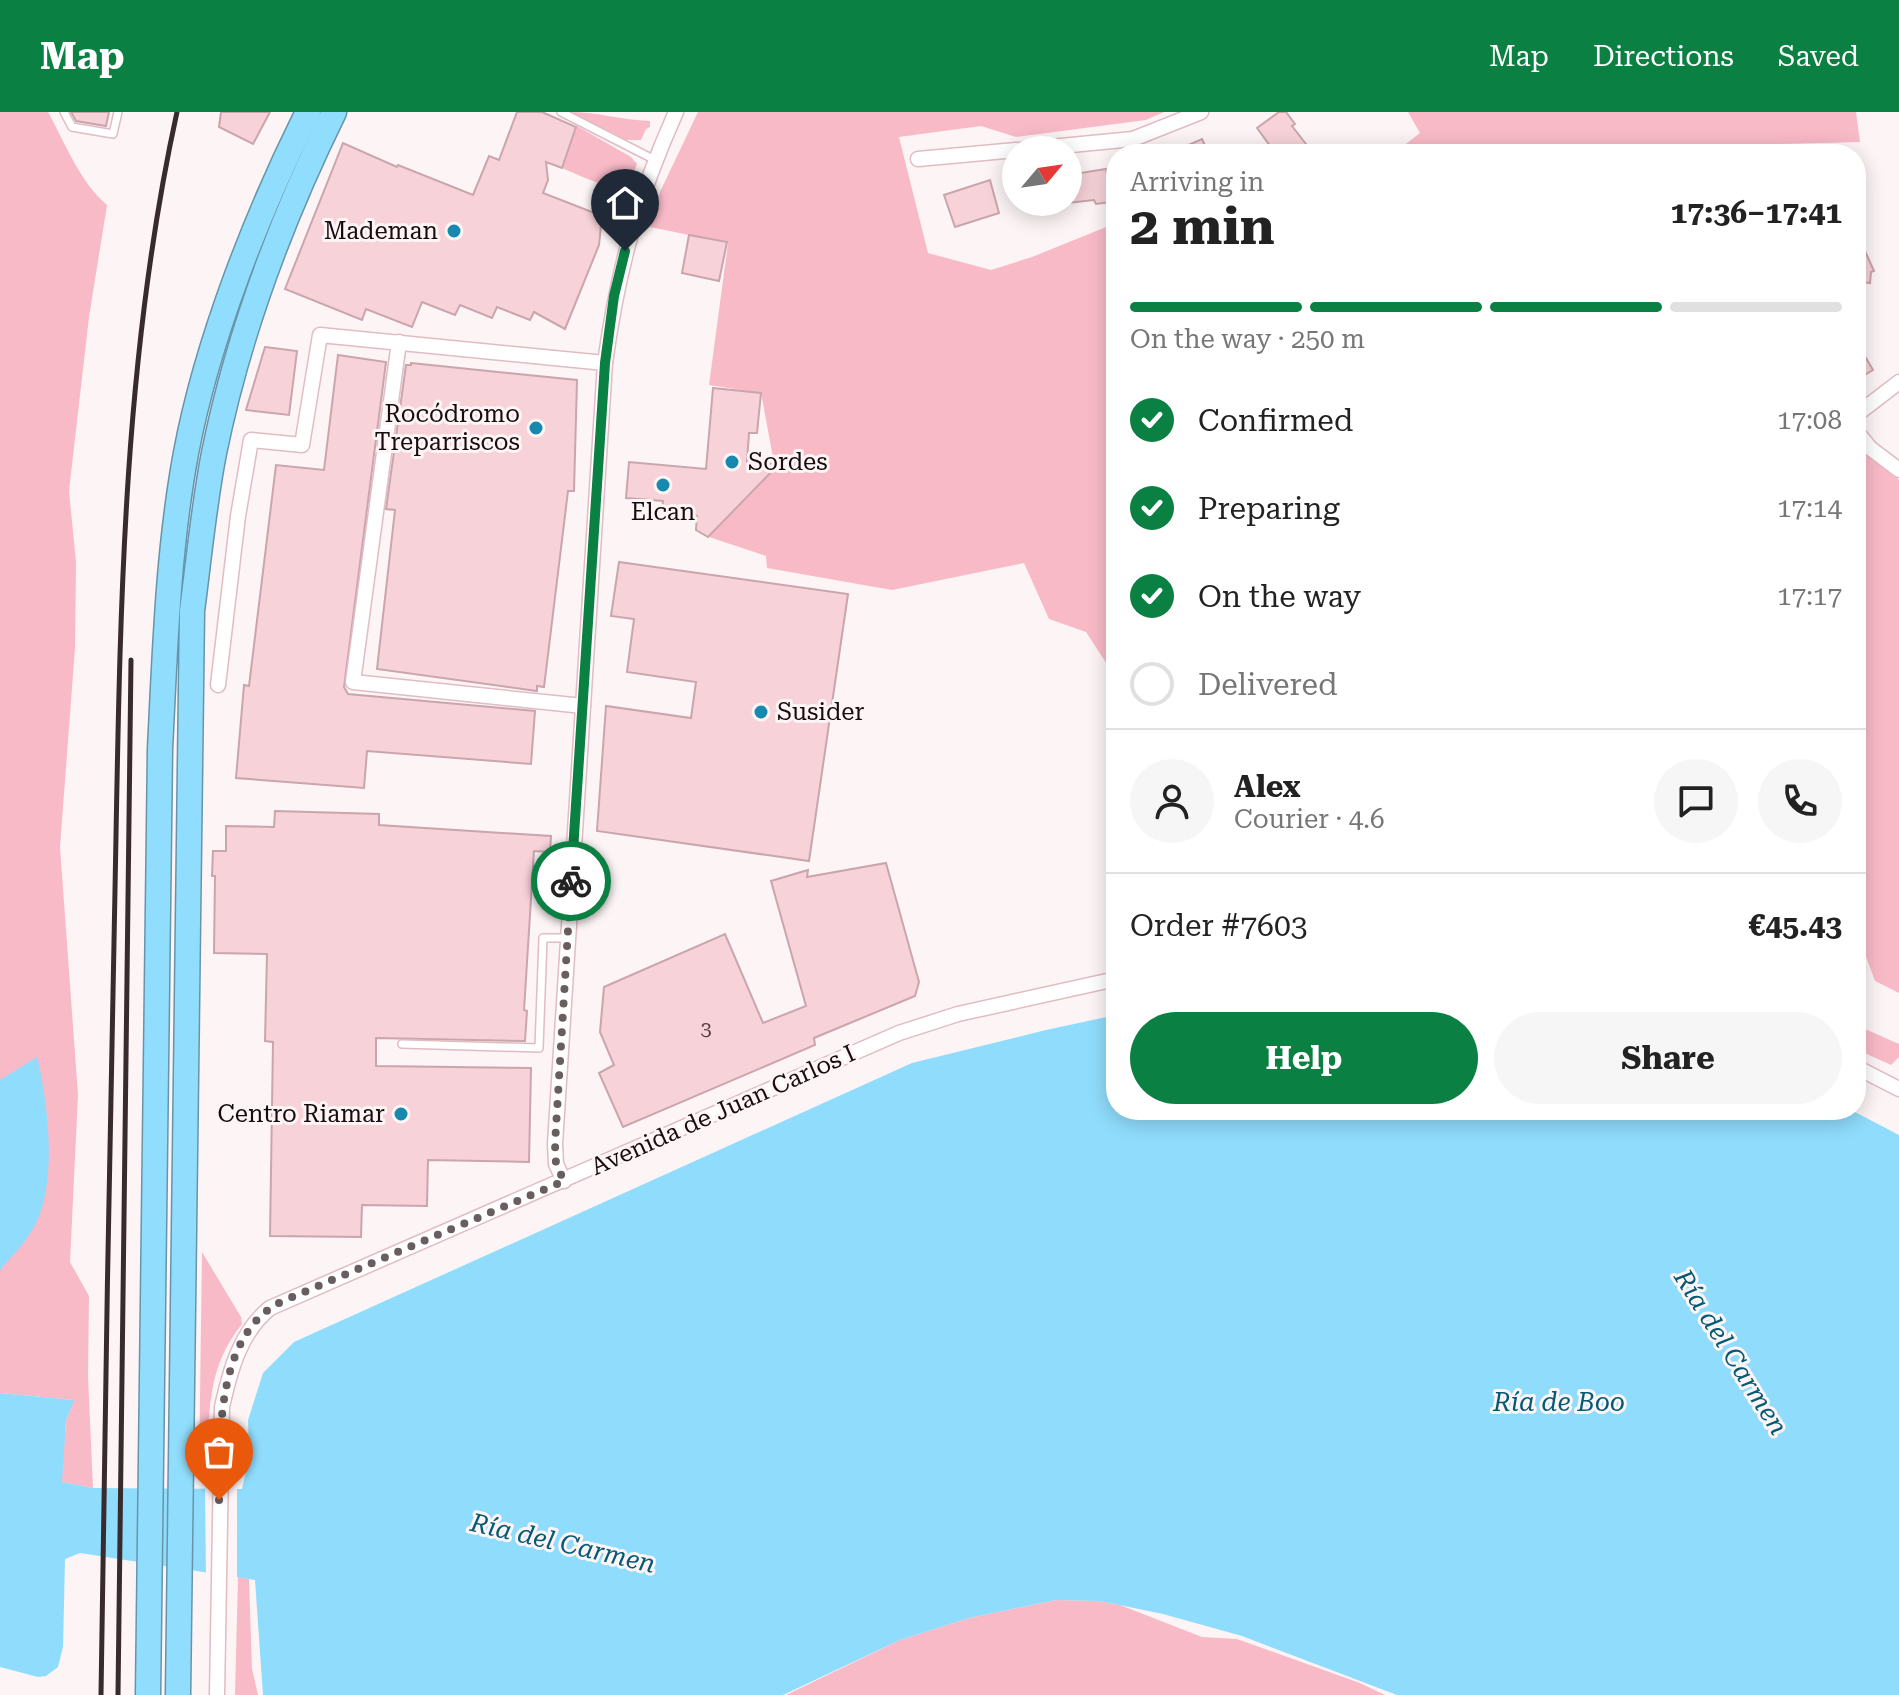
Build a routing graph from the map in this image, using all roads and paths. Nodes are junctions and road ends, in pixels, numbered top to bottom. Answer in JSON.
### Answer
{"nodes":[{"id":1,"x":64,"y":112,"type":"edge"},
{"id":2,"x":118,"y":112,"type":"edge"},
{"id":3,"x":308,"y":112,"type":"edge"},
{"id":4,"x":334,"y":112,"type":"edge"},
{"id":5,"x":561,"y":112,"type":"edge"},
{"id":6,"x":676,"y":112,"type":"edge"},
{"id":7,"x":1201,"y":112,"type":"edge"},
{"id":8,"x":1082,"y":144,"type":"edge"},
{"id":9,"x":1002,"y":151,"type":"edge"},
{"id":10,"x":918,"y":159,"type":"dead end"},
{"id":11,"x":655,"y":160,"type":"junction"},
{"id":12,"x":399,"y":342,"type":"junction"},
{"id":13,"x":605,"y":363,"type":"junction"},
{"id":14,"x":1899,"y":382,"type":"edge"},
{"id":15,"x":1866,"y":407,"type":"edge"},
{"id":16,"x":1866,"y":443,"type":"edge"},
{"id":17,"x":1899,"y":470,"type":"edge"},
{"id":18,"x":218,"y":685,"type":"dead end"},
{"id":19,"x":583,"y":706,"type":"junction"},
{"id":20,"x":567,"y":938,"type":"junction"},
{"id":21,"x":1106,"y":981,"type":"edge"},
{"id":22,"x":402,"y":1044,"type":"dead end"},
{"id":23,"x":1866,"y":1072,"type":"edge"},
{"id":24,"x":1899,"y":1089,"type":"edge"},
{"id":25,"x":564,"y":1181,"type":"junction"},
{"id":26,"x":148,"y":1695,"type":"edge"},
{"id":27,"x":178,"y":1695,"type":"edge"},
{"id":28,"x":217,"y":1695,"type":"edge"}],
"edges":[{"from":1,"to":2,"type":"lane"},
{"from":3,"to":26,"type":"highway"},
{"from":4,"to":27,"type":"highway"},
{"from":5,"to":11,"type":"lane"},
{"from":6,"to":11,"type":"street"},
{"from":7,"to":8,"type":"street"},
{"from":9,"to":10,"type":"street"},
{"from":11,"to":13,"type":"street"},
{"from":12,"to":13,"type":"street"},
{"from":12,"to":18,"type":"street"},
{"from":12,"to":19,"type":"street"},
{"from":13,"to":19,"type":"street"},
{"from":14,"to":15,"type":"street"},
{"from":16,"to":17,"type":"street"},
{"from":19,"to":20,"type":"street"},
{"from":20,"to":22,"type":"lane"},
{"from":20,"to":25,"type":"street"},
{"from":21,"to":25,"type":"street","name":"Avenida de Juan Carlos I"},
{"from":23,"to":24,"type":"street"},
{"from":25,"to":28,"type":"street","name":"Avenida de Juan Carlos I"}]}
